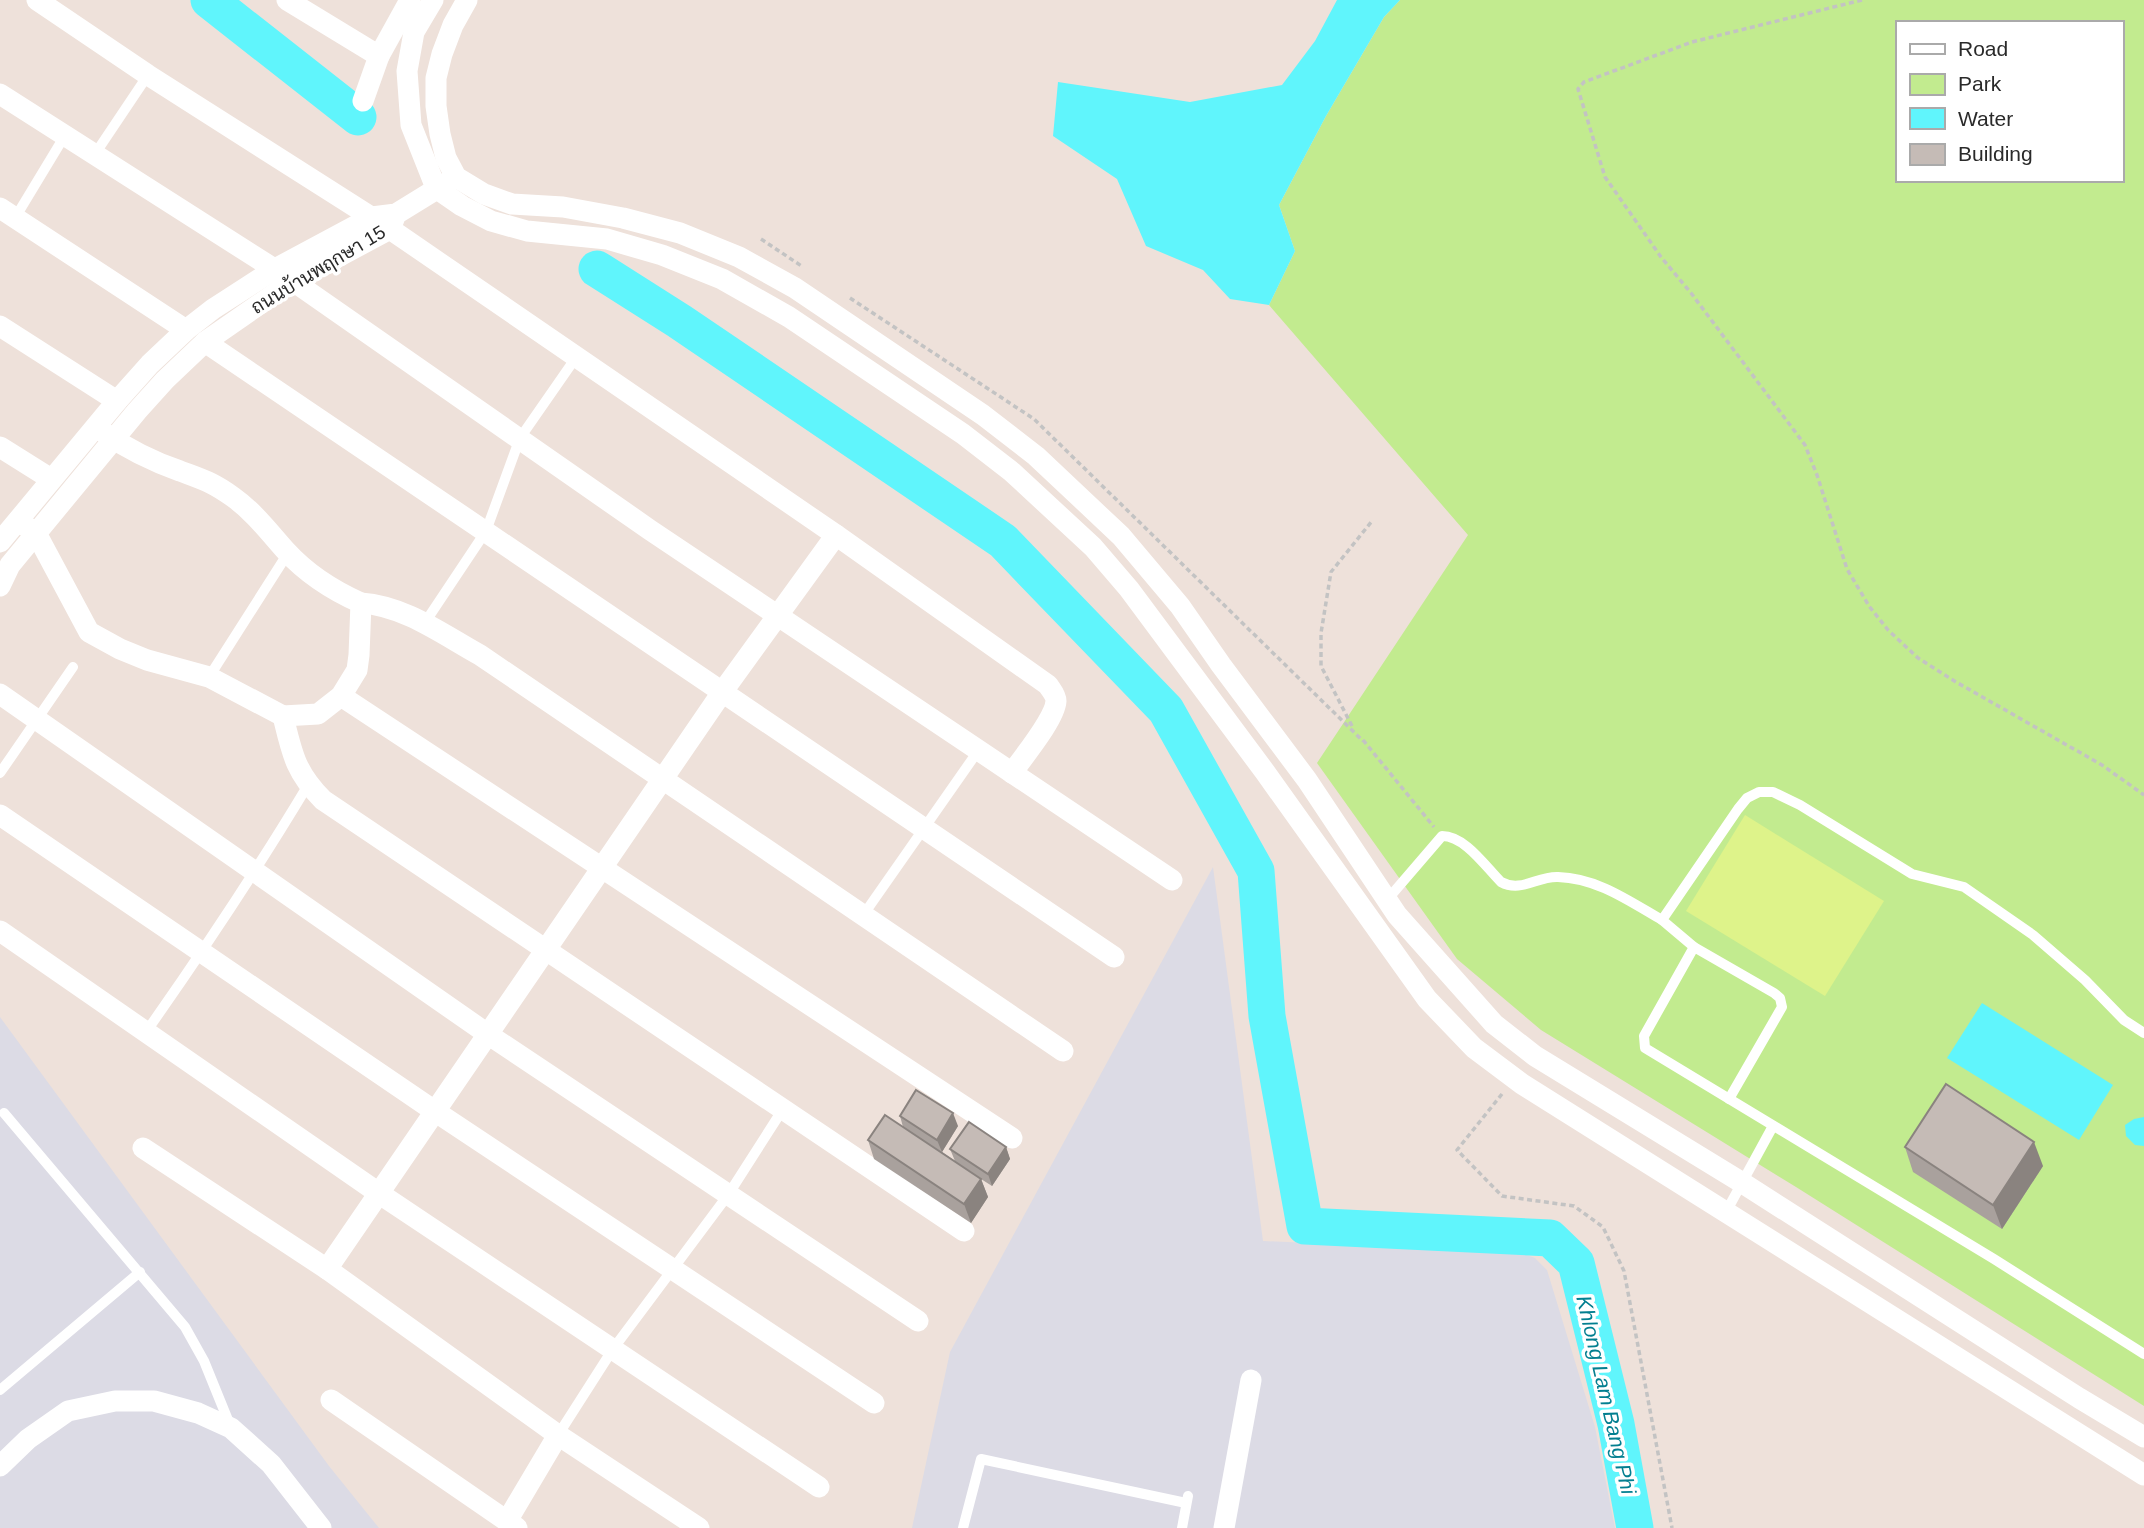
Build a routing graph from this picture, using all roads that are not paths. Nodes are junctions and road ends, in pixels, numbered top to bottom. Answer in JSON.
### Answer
{"nodes":[{"id":1,"x":37,"y":0,"type":"edge"},
{"id":2,"x":287,"y":0,"type":"edge"},
{"id":3,"x":410,"y":0,"type":"edge"},
{"id":4,"x":433,"y":0,"type":"edge"},
{"id":5,"x":467,"y":0,"type":"edge"},
{"id":6,"x":379,"y":56,"type":"junction"},
{"id":7,"x":148,"y":75,"type":"junction"},
{"id":8,"x":0,"y":94,"type":"edge"},
{"id":9,"x":363,"y":101,"type":"dead end"},
{"id":10,"x":64,"y":137,"type":"junction"},
{"id":11,"x":95,"y":154,"type":"junction"},
{"id":12,"x":456,"y":177,"type":"junction"},
{"id":13,"x":436,"y":188,"type":"junction"},
{"id":14,"x":8,"y":213,"type":"edge"},
{"id":15,"x":386,"y":220,"type":"junction"},
{"id":16,"x":275,"y":269,"type":"junction"},
{"id":17,"x":293,"y":281,"type":"junction"},
{"id":18,"x":0,"y":326,"type":"edge"},
{"id":19,"x":186,"y":330,"type":"junction"},
{"id":20,"x":205,"y":342,"type":"junction"},
{"id":21,"x":576,"y":356,"type":"junction"},
{"id":22,"x":117,"y":401,"type":"junction"},
{"id":23,"x":96,"y":428,"type":"junction"},
{"id":24,"x":520,"y":438,"type":"junction"},
{"id":25,"x":114,"y":440,"type":"junction"},
{"id":26,"x":0,"y":447,"type":"edge"},
{"id":27,"x":51,"y":479,"type":"junction"},
{"id":28,"x":18,"y":521,"type":"junction"},
{"id":29,"x":486,"y":531,"type":"junction"},
{"id":30,"x":36,"y":533,"type":"junction"},
{"id":31,"x":836,"y":535,"type":"junction"},
{"id":32,"x":0,"y":542,"type":"edge"},
{"id":33,"x":288,"y":553,"type":"junction"},
{"id":34,"x":5,"y":561,"type":"edge"},
{"id":35,"x":0,"y":586,"type":"edge"},
{"id":36,"x":361,"y":603,"type":"junction"},
{"id":37,"x":778,"y":617,"type":"junction"},
{"id":38,"x":424,"y":624,"type":"junction"},
{"id":39,"x":73,"y":667,"type":"dead end"},
{"id":40,"x":209,"y":677,"type":"junction"},
{"id":41,"x":723,"y":691,"type":"junction"},
{"id":42,"x":0,"y":694,"type":"edge"},
{"id":43,"x":341,"y":696,"type":"junction"},
{"id":44,"x":283,"y":716,"type":"junction"},
{"id":45,"x":36,"y":721,"type":"junction"},
{"id":46,"x":978,"y":751,"type":"junction"},
{"id":47,"x":0,"y":773,"type":"edge"},
{"id":48,"x":1012,"y":773,"type":"junction"},
{"id":49,"x":664,"y":779,"type":"junction"},
{"id":50,"x":308,"y":785,"type":"junction"},
{"id":51,"x":0,"y":816,"type":"edge"},
{"id":52,"x":924,"y":828,"type":"junction"},
{"id":53,"x":604,"y":867,"type":"junction"},
{"id":54,"x":255,"y":873,"type":"junction"},
{"id":55,"x":1172,"y":880,"type":"dead end"},
{"id":56,"x":1387,"y":900,"type":"junction"},
{"id":57,"x":864,"y":914,"type":"junction"},
{"id":58,"x":1662,"y":920,"type":"junction"},
{"id":59,"x":0,"y":931,"type":"edge"},
{"id":60,"x":1694,"y":947,"type":"junction"},
{"id":61,"x":547,"y":950,"type":"junction"},
{"id":62,"x":202,"y":953,"type":"junction"},
{"id":63,"x":1114,"y":957,"type":"dead end"},
{"id":64,"x":146,"y":1032,"type":"junction"},
{"id":65,"x":2144,"y":1033,"type":"edge"},
{"id":66,"x":489,"y":1035,"type":"junction"},
{"id":67,"x":1063,"y":1051,"type":"dead end"},
{"id":68,"x":1729,"y":1099,"type":"junction"},
{"id":69,"x":783,"y":1109,"type":"junction"},
{"id":70,"x":436,"y":1112,"type":"junction"},
{"id":71,"x":4,"y":1113,"type":"dead end"},
{"id":72,"x":1773,"y":1126,"type":"junction"},
{"id":73,"x":1012,"y":1138,"type":"dead end"},
{"id":74,"x":143,"y":1148,"type":"dead end"},
{"id":75,"x":1741,"y":1182,"type":"junction"},
{"id":76,"x":380,"y":1194,"type":"junction"},
{"id":77,"x":729,"y":1195,"type":"junction"},
{"id":78,"x":1726,"y":1212,"type":"junction"},
{"id":79,"x":964,"y":1231,"type":"dead end"},
{"id":80,"x":327,"y":1269,"type":"junction"},
{"id":81,"x":673,"y":1270,"type":"junction"},
{"id":82,"x":140,"y":1272,"type":"junction"},
{"id":83,"x":918,"y":1321,"type":"dead end"},
{"id":84,"x":613,"y":1349,"type":"junction"},
{"id":85,"x":2144,"y":1354,"type":"edge"},
{"id":86,"x":1251,"y":1380,"type":"dead end"},
{"id":87,"x":0,"y":1390,"type":"edge"},
{"id":88,"x":331,"y":1400,"type":"dead end"},
{"id":89,"x":874,"y":1403,"type":"dead end"},
{"id":90,"x":231,"y":1428,"type":"junction"},
{"id":91,"x":558,"y":1435,"type":"junction"},
{"id":92,"x":2144,"y":1437,"type":"edge"},
{"id":93,"x":0,"y":1466,"type":"edge"},
{"id":94,"x":2144,"y":1475,"type":"edge"},
{"id":95,"x":819,"y":1487,"type":"dead end"},
{"id":96,"x":512,"y":1525,"type":"edge"},
{"id":97,"x":321,"y":1528,"type":"edge"},
{"id":98,"x":699,"y":1528,"type":"edge"},
{"id":99,"x":963,"y":1528,"type":"edge"},
{"id":100,"x":1181,"y":1528,"type":"edge"},
{"id":101,"x":1224,"y":1528,"type":"edge"}],
"edges":[{"from":1,"to":7,"type":"street"},
{"from":2,"to":6,"type":"street"},
{"from":3,"to":6,"type":"street"},
{"from":4,"to":13,"type":"street"},
{"from":5,"to":12,"type":"street"},
{"from":6,"to":9,"type":"street"},
{"from":7,"to":11,"type":"lane"},
{"from":7,"to":15,"type":"street"},
{"from":8,"to":10,"type":"street"},
{"from":10,"to":11,"type":"street"},
{"from":10,"to":14,"type":"lane"},
{"from":11,"to":16,"type":"street"},
{"from":12,"to":13,"type":"street"},
{"from":12,"to":56,"type":"street"},
{"from":13,"to":15,"type":"street"},
{"from":13,"to":78,"type":"street"},
{"from":14,"to":19,"type":"street"},
{"from":15,"to":16,"type":"street","name":"ถนนบ้านพฤกษา 15"},
{"from":15,"to":17,"type":"street","name":"ถนนบ้านพฤกษา 15"},
{"from":15,"to":21,"type":"street"},
{"from":16,"to":17,"type":"street"},
{"from":16,"to":19,"type":"street","name":"ถนนบ้านพฤกษา 15"},
{"from":17,"to":20,"type":"street","name":"ถนนบ้านพฤกษา 15"},
{"from":17,"to":24,"type":"street"},
{"from":18,"to":22,"type":"street"},
{"from":19,"to":22,"type":"street","name":"ถนนบ้านพฤกษา 15"},
{"from":20,"to":25,"type":"street","name":"ถนนบ้านพฤกษา 15"},
{"from":20,"to":29,"type":"street"},
{"from":21,"to":24,"type":"lane"},
{"from":21,"to":31,"type":"street"},
{"from":22,"to":23,"type":"street","name":"ถนนบ้านพฤกษา 15"},
{"from":23,"to":25,"type":"street"},
{"from":23,"to":27,"type":"street","name":"ถนนบ้านพฤกษา 15"},
{"from":24,"to":29,"type":"lane"},
{"from":24,"to":37,"type":"street"},
{"from":25,"to":30,"type":"street","name":"ถนนบ้านพฤกษา 15"},
{"from":25,"to":33,"type":"street"},
{"from":26,"to":27,"type":"street"},
{"from":27,"to":28,"type":"street","name":"ถนนบ้านพฤกษา 15"},
{"from":28,"to":30,"type":"street"},
{"from":28,"to":32,"type":"street","name":"ถนนบ้านพฤกษา 15"},
{"from":29,"to":38,"type":"lane"},
{"from":29,"to":41,"type":"street"},
{"from":30,"to":34,"type":"street","name":"ถนนบ้านพฤกษา 15"},
{"from":30,"to":40,"type":"street"},
{"from":31,"to":37,"type":"street"},
{"from":31,"to":48,"type":"street"},
{"from":33,"to":36,"type":"street"},
{"from":33,"to":40,"type":"lane"},
{"from":34,"to":35,"type":"street","name":"ถนนบ้านพฤกษา 15"},
{"from":36,"to":38,"type":"street"},
{"from":36,"to":43,"type":"street"},
{"from":37,"to":41,"type":"street"},
{"from":37,"to":46,"type":"street"},
{"from":38,"to":49,"type":"street"},
{"from":39,"to":45,"type":"lane"},
{"from":40,"to":44,"type":"street"},
{"from":41,"to":49,"type":"street"},
{"from":41,"to":52,"type":"street"},
{"from":42,"to":45,"type":"street"},
{"from":43,"to":44,"type":"street"},
{"from":43,"to":53,"type":"street"},
{"from":44,"to":50,"type":"street"},
{"from":45,"to":47,"type":"lane"},
{"from":45,"to":54,"type":"street"},
{"from":46,"to":48,"type":"street"},
{"from":46,"to":52,"type":"lane"},
{"from":48,"to":55,"type":"street"},
{"from":49,"to":53,"type":"street"},
{"from":49,"to":57,"type":"street"},
{"from":50,"to":54,"type":"lane"},
{"from":50,"to":61,"type":"street"},
{"from":51,"to":62,"type":"street"},
{"from":52,"to":57,"type":"lane"},
{"from":52,"to":63,"type":"street"},
{"from":53,"to":61,"type":"street"},
{"from":53,"to":73,"type":"street"},
{"from":54,"to":62,"type":"lane"},
{"from":54,"to":66,"type":"street"},
{"from":56,"to":58,"type":"lane"},
{"from":56,"to":75,"type":"street"},
{"from":57,"to":67,"type":"street"},
{"from":58,"to":60,"type":"lane"},
{"from":58,"to":65,"type":"lane"},
{"from":59,"to":64,"type":"street"},
{"from":60,"to":68,"type":"lane"},
{"from":60,"to":68,"type":"lane"},
{"from":61,"to":66,"type":"street"},
{"from":61,"to":69,"type":"street"},
{"from":62,"to":64,"type":"lane"},
{"from":62,"to":70,"type":"street"},
{"from":64,"to":76,"type":"street"},
{"from":66,"to":70,"type":"street"},
{"from":66,"to":77,"type":"street"},
{"from":68,"to":72,"type":"lane"},
{"from":69,"to":77,"type":"lane"},
{"from":69,"to":79,"type":"street"},
{"from":70,"to":76,"type":"street"},
{"from":70,"to":81,"type":"street"},
{"from":71,"to":82,"type":"lane"},
{"from":72,"to":75,"type":"lane"},
{"from":72,"to":85,"type":"lane"},
{"from":74,"to":80,"type":"street"},
{"from":75,"to":78,"type":"lane"},
{"from":75,"to":92,"type":"street"},
{"from":76,"to":80,"type":"street"},
{"from":76,"to":84,"type":"street"},
{"from":77,"to":81,"type":"lane"},
{"from":77,"to":83,"type":"street"},
{"from":78,"to":94,"type":"street"},
{"from":80,"to":91,"type":"street"},
{"from":81,"to":84,"type":"lane"},
{"from":81,"to":89,"type":"street"},
{"from":82,"to":87,"type":"lane"},
{"from":82,"to":90,"type":"lane"},
{"from":84,"to":91,"type":"lane"},
{"from":84,"to":95,"type":"street"},
{"from":86,"to":101,"type":"street"},
{"from":88,"to":96,"type":"street"},
{"from":90,"to":93,"type":"street"},
{"from":90,"to":97,"type":"street"},
{"from":91,"to":96,"type":"street"},
{"from":91,"to":98,"type":"street"},
{"from":99,"to":100,"type":"lane"}]}
